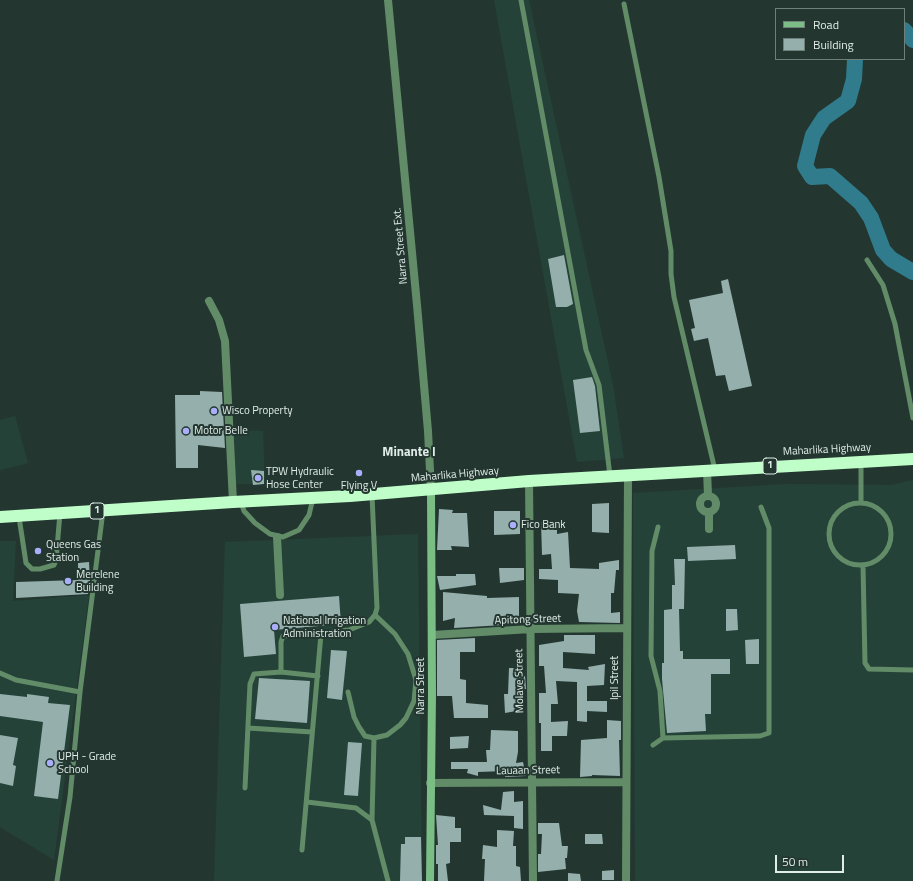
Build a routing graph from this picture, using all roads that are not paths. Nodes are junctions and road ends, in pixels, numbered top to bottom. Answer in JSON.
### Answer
{"nodes":[{"id":1,"x":388,"y":0,"type":"edge"},
{"id":2,"x":521,"y":0,"type":"edge"},
{"id":3,"x":624,"y":4,"type":"dead end"},
{"id":4,"x":867,"y":260,"type":"dead end"},
{"id":5,"x":209,"y":301,"type":"dead end"},
{"id":6,"x":913,"y":418,"type":"edge"},
{"id":7,"x":913,"y":459,"type":"edge"},
{"id":8,"x":861,"y":461,"type":"junction"},
{"id":9,"x":711,"y":470,"type":"junction"},
{"id":10,"x":628,"y":475,"type":"junction"},
{"id":11,"x":610,"y":476,"type":"junction"},
{"id":12,"x":529,"y":481,"type":"junction"},
{"id":13,"x":431,"y":490,"type":"junction"},
{"id":14,"x":372,"y":495,"type":"junction"},
{"id":15,"x":708,"y":495,"type":"junction"},
{"id":16,"x":313,"y":498,"type":"junction"},
{"id":17,"x":237,"y":502,"type":"junction"},
{"id":18,"x":862,"y":503,"type":"junction"},
{"id":19,"x":761,"y":507,"type":"dead end"},
{"id":20,"x":103,"y":511,"type":"junction"},
{"id":21,"x":709,"y":512,"type":"junction"},
{"id":22,"x":60,"y":514,"type":"junction"},
{"id":23,"x":19,"y":516,"type":"junction"},
{"id":24,"x":0,"y":517,"type":"edge"},
{"id":25,"x":658,"y":527,"type":"dead end"},
{"id":26,"x":709,"y":529,"type":"dead end"},
{"id":27,"x":277,"y":537,"type":"junction"},
{"id":28,"x":863,"y":565,"type":"junction"},
{"id":29,"x":280,"y":594,"type":"dead end"},
{"id":30,"x":375,"y":615,"type":"junction"},
{"id":31,"x":626,"y":628,"type":"junction"},
{"id":32,"x":531,"y":629,"type":"junction"},
{"id":33,"x":321,"y":634,"type":"junction"},
{"id":34,"x":432,"y":635,"type":"junction"},
{"id":35,"x":913,"y":670,"type":"edge"},
{"id":36,"x":281,"y":672,"type":"junction"},
{"id":37,"x":0,"y":673,"type":"edge"},
{"id":38,"x":318,"y":676,"type":"junction"},
{"id":39,"x":80,"y":692,"type":"junction"},
{"id":40,"x":348,"y":692,"type":"dead end"},
{"id":41,"x":248,"y":728,"type":"junction"},
{"id":42,"x":312,"y":732,"type":"junction"},
{"id":43,"x":374,"y":738,"type":"junction"},
{"id":44,"x":662,"y":738,"type":"junction"},
{"id":45,"x":653,"y":745,"type":"dead end"},
{"id":46,"x":532,"y":782,"type":"junction"},
{"id":47,"x":626,"y":782,"type":"junction"},
{"id":48,"x":430,"y":783,"type":"junction"},
{"id":49,"x":245,"y":788,"type":"dead end"},
{"id":50,"x":307,"y":802,"type":"junction"},
{"id":51,"x":372,"y":820,"type":"junction"},
{"id":52,"x":302,"y":850,"type":"dead end"},
{"id":53,"x":58,"y":881,"type":"edge"},
{"id":54,"x":388,"y":881,"type":"edge"},
{"id":55,"x":430,"y":881,"type":"edge"},
{"id":56,"x":533,"y":881,"type":"edge"},
{"id":57,"x":626,"y":881,"type":"edge"}],
"edges":[{"from":1,"to":13,"type":"street","name":"Narra Street Ext."},
{"from":2,"to":11,"type":"lane"},
{"from":3,"to":9,"type":"lane"},
{"from":4,"to":6,"type":"lane"},
{"from":5,"to":17,"type":"street"},
{"from":7,"to":8,"type":"highway","name":"Maharlika Highway","number":"1"},
{"from":8,"to":9,"type":"highway","name":"Maharlika Highway","number":"1"},
{"from":8,"to":18,"type":"lane"},
{"from":9,"to":10,"type":"highway","name":"Maharlika Highway","number":"1"},
{"from":9,"to":15,"type":"street"},
{"from":10,"to":11,"type":"highway","name":"Maharlika Highway","number":"1"},
{"from":10,"to":31,"type":"street","name":"Ipil Street"},
{"from":11,"to":12,"type":"highway","name":"Maharlika Highway","number":"1"},
{"from":12,"to":13,"type":"highway","name":"Maharlika Highway","number":"1"},
{"from":12,"to":32,"type":"street","name":"Molave Street"},
{"from":13,"to":14,"type":"highway","name":"Maharlika Highway","number":"1"},
{"from":13,"to":34,"type":"street","name":"Narra Street"},
{"from":14,"to":16,"type":"highway","name":"Maharlika Highway","number":"1"},
{"from":14,"to":30,"type":"lane"},
{"from":15,"to":21,"type":"street"},
{"from":15,"to":21,"type":"street"},
{"from":16,"to":17,"type":"highway","name":"Maharlika Highway","number":"1"},
{"from":16,"to":27,"type":"lane"},
{"from":17,"to":20,"type":"highway","name":"Maharlika Highway","number":"1"},
{"from":17,"to":27,"type":"lane"},
{"from":18,"to":28,"type":"lane"},
{"from":18,"to":28,"type":"lane"},
{"from":19,"to":44,"type":"lane"},
{"from":20,"to":22,"type":"highway","name":"Maharlika Highway","number":"1"},
{"from":20,"to":39,"type":"lane"},
{"from":21,"to":26,"type":"street"},
{"from":22,"to":23,"type":"highway","name":"Maharlika Highway","number":"1"},
{"from":22,"to":23,"type":"lane"},
{"from":23,"to":24,"type":"highway","name":"Maharlika Highway","number":"1"},
{"from":25,"to":44,"type":"lane"},
{"from":27,"to":29,"type":"street"},
{"from":28,"to":35,"type":"lane"},
{"from":30,"to":33,"type":"lane"},
{"from":30,"to":43,"type":"lane"},
{"from":31,"to":32,"type":"street","name":"Apitong Street"},
{"from":31,"to":47,"type":"street","name":"Ipil Street"},
{"from":32,"to":34,"type":"street","name":"Apitong Street"},
{"from":32,"to":46,"type":"street","name":"Molave Street"},
{"from":33,"to":36,"type":"lane"},
{"from":33,"to":38,"type":"lane"},
{"from":34,"to":48,"type":"street","name":"Narra Street"},
{"from":36,"to":38,"type":"lane"},
{"from":36,"to":41,"type":"lane"},
{"from":37,"to":39,"type":"lane"},
{"from":38,"to":42,"type":"lane"},
{"from":39,"to":53,"type":"lane"},
{"from":40,"to":43,"type":"lane"},
{"from":41,"to":42,"type":"lane"},
{"from":41,"to":49,"type":"lane"},
{"from":42,"to":50,"type":"lane"},
{"from":43,"to":51,"type":"lane"},
{"from":44,"to":45,"type":"lane"},
{"from":46,"to":47,"type":"street","name":"Lauaan Street"},
{"from":46,"to":48,"type":"street","name":"Lauaan Street"},
{"from":46,"to":56,"type":"street","name":"Molave Street"},
{"from":47,"to":57,"type":"street","name":"Ipil Street"},
{"from":48,"to":55,"type":"street","name":"Narra Street"},
{"from":50,"to":51,"type":"lane"},
{"from":50,"to":52,"type":"lane"},
{"from":51,"to":54,"type":"lane"}]}
